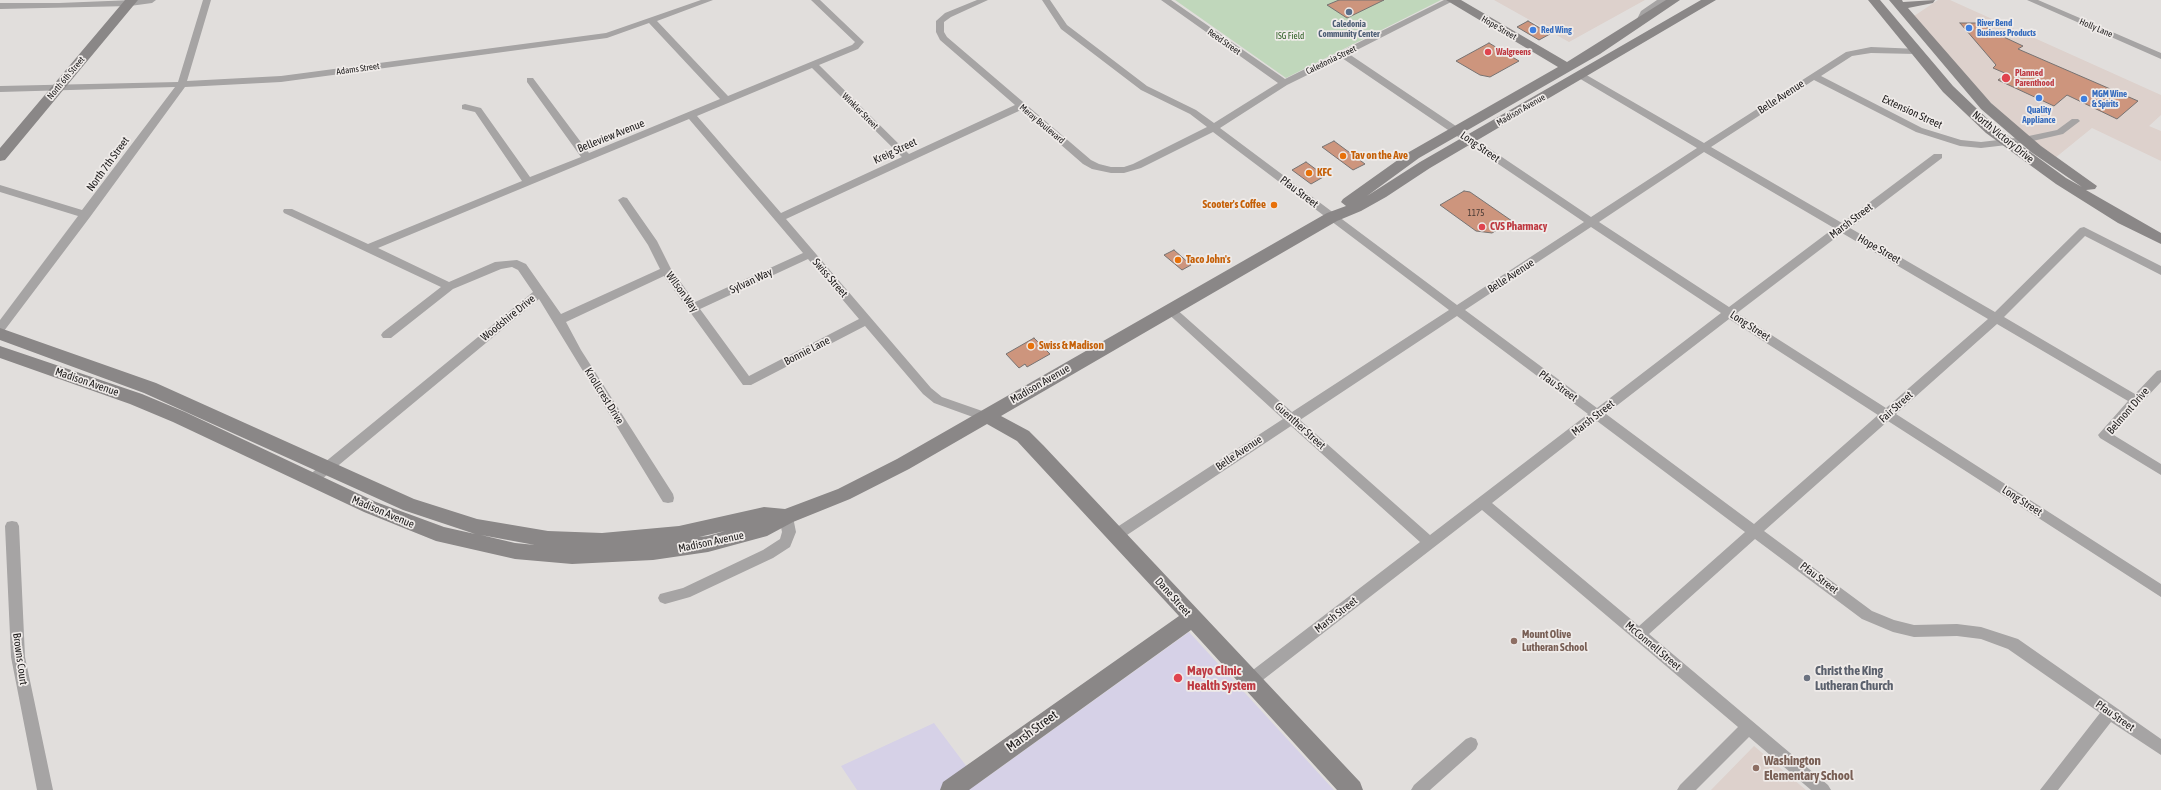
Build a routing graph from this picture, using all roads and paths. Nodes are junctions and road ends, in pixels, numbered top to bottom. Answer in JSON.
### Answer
{"nodes":[{"id":1,"x":152,"y":0,"type":"edge"},
{"id":2,"x":207,"y":0,"type":"edge"},
{"id":3,"x":709,"y":0,"type":"edge"},
{"id":4,"x":815,"y":0,"type":"edge"},
{"id":5,"x":984,"y":0,"type":"edge"},
{"id":6,"x":1046,"y":0,"type":"edge"},
{"id":7,"x":1165,"y":0,"type":"edge"},
{"id":8,"x":1451,"y":0,"type":"edge"},
{"id":9,"x":1663,"y":0,"type":"edge"},
{"id":10,"x":1674,"y":0,"type":"edge"},
{"id":11,"x":1690,"y":0,"type":"edge"},
{"id":12,"x":1710,"y":0,"type":"edge"},
{"id":13,"x":1874,"y":0,"type":"edge"},
{"id":14,"x":1929,"y":0,"type":"edge"},
{"id":15,"x":2031,"y":0,"type":"edge"},
{"id":16,"x":131,"y":2,"type":"edge"},
{"id":17,"x":1898,"y":3,"type":"edge"},
{"id":18,"x":0,"y":6,"type":"edge"},
{"id":19,"x":1640,"y":20,"type":"junction"},
{"id":20,"x":652,"y":21,"type":"junction"},
{"id":21,"x":1620,"y":35,"type":"junction"},
{"id":22,"x":1626,"y":48,"type":"junction"},
{"id":23,"x":1916,"y":51,"type":"junction"},
{"id":24,"x":1343,"y":54,"type":"junction"},
{"id":25,"x":2161,"y":56,"type":"edge"},
{"id":26,"x":813,"y":64,"type":"junction"},
{"id":27,"x":1567,"y":67,"type":"junction"},
{"id":28,"x":1580,"y":75,"type":"junction"},
{"id":29,"x":1813,"y":76,"type":"junction"},
{"id":30,"x":530,"y":80,"type":"dead end"},
{"id":31,"x":1284,"y":83,"type":"junction"},
{"id":32,"x":182,"y":84,"type":"junction"},
{"id":33,"x":58,"y":87,"type":"junction"},
{"id":34,"x":0,"y":89,"type":"edge"},
{"id":35,"x":726,"y":100,"type":"junction"},
{"id":36,"x":1022,"y":106,"type":"junction"},
{"id":37,"x":465,"y":107,"type":"dead end"},
{"id":38,"x":692,"y":116,"type":"junction"},
{"id":39,"x":2075,"y":121,"type":"dead end"},
{"id":40,"x":1214,"y":127,"type":"junction"},
{"id":41,"x":1457,"y":131,"type":"junction"},
{"id":42,"x":1469,"y":140,"type":"junction"},
{"id":43,"x":2024,"y":140,"type":"junction"},
{"id":44,"x":2006,"y":143,"type":"junction"},
{"id":45,"x":1703,"y":148,"type":"junction"},
{"id":46,"x":1938,"y":156,"type":"dead end"},
{"id":47,"x":0,"y":157,"type":"edge"},
{"id":48,"x":908,"y":158,"type":"junction"},
{"id":49,"x":588,"y":159,"type":"junction"},
{"id":50,"x":529,"y":183,"type":"junction"},
{"id":51,"x":0,"y":188,"type":"edge"},
{"id":52,"x":623,"y":200,"type":"dead end"},
{"id":53,"x":288,"y":212,"type":"dead end"},
{"id":54,"x":86,"y":215,"type":"junction"},
{"id":55,"x":1332,"y":217,"type":"junction"},
{"id":56,"x":779,"y":218,"type":"junction"},
{"id":57,"x":1592,"y":222,"type":"junction"},
{"id":58,"x":2161,"y":226,"type":"edge"},
{"id":59,"x":1842,"y":228,"type":"junction"},
{"id":60,"x":2139,"y":228,"type":"junction"},
{"id":61,"x":2161,"y":234,"type":"edge"},
{"id":62,"x":2161,"y":239,"type":"edge"},
{"id":63,"x":369,"y":248,"type":"junction"},
{"id":64,"x":809,"y":254,"type":"junction"},
{"id":65,"x":666,"y":271,"type":"junction"},
{"id":66,"x":2161,"y":271,"type":"edge"},
{"id":67,"x":449,"y":286,"type":"junction"},
{"id":68,"x":540,"y":292,"type":"junction"},
{"id":69,"x":693,"y":308,"type":"junction"},
{"id":70,"x":1170,"y":310,"type":"junction"},
{"id":71,"x":1457,"y":311,"type":"junction"},
{"id":72,"x":1729,"y":312,"type":"junction"},
{"id":73,"x":1996,"y":318,"type":"junction"},
{"id":74,"x":559,"y":320,"type":"junction"},
{"id":75,"x":867,"y":320,"type":"junction"},
{"id":76,"x":0,"y":328,"type":"edge"},
{"id":77,"x":0,"y":334,"type":"edge"},
{"id":78,"x":387,"y":335,"type":"dead end"},
{"id":79,"x":0,"y":352,"type":"edge"},
{"id":80,"x":2161,"y":374,"type":"edge"},
{"id":81,"x":747,"y":382,"type":"joint"},
{"id":82,"x":2136,"y":400,"type":"junction"},
{"id":83,"x":1598,"y":414,"type":"junction"},
{"id":84,"x":1888,"y":415,"type":"junction"},
{"id":85,"x":984,"y":416,"type":"junction"},
{"id":86,"x":1291,"y":419,"type":"junction"},
{"id":87,"x":326,"y":468,"type":"junction"},
{"id":88,"x":2161,"y":470,"type":"edge"},
{"id":89,"x":312,"y":480,"type":"junction"},
{"id":90,"x":668,"y":498,"type":"dead end"},
{"id":91,"x":1483,"y":503,"type":"junction"},
{"id":92,"x":786,"y":517,"type":"junction"},
{"id":93,"x":12,"y":526,"type":"dead end"},
{"id":94,"x":1756,"y":531,"type":"junction"},
{"id":95,"x":1116,"y":535,"type":"junction"},
{"id":96,"x":1430,"y":543,"type":"junction"},
{"id":97,"x":2161,"y":591,"type":"edge"},
{"id":98,"x":665,"y":598,"type":"dead end"},
{"id":99,"x":1192,"y":618,"type":"junction"},
{"id":100,"x":1639,"y":634,"type":"junction"},
{"id":101,"x":1250,"y":681,"type":"junction"},
{"id":102,"x":2110,"y":712,"type":"junction"},
{"id":103,"x":1748,"y":727,"type":"junction"},
{"id":104,"x":1471,"y":744,"type":"dead end"},
{"id":105,"x":2161,"y":748,"type":"edge"},
{"id":106,"x":45,"y":790,"type":"edge"},
{"id":107,"x":951,"y":790,"type":"edge"},
{"id":108,"x":1352,"y":790,"type":"edge"},
{"id":109,"x":1419,"y":790,"type":"edge"},
{"id":110,"x":1685,"y":790,"type":"edge"},
{"id":111,"x":1823,"y":790,"type":"edge"},
{"id":112,"x":2048,"y":790,"type":"edge"}],
"edges":[{"from":1,"to":16,"type":"street"},
{"from":2,"to":32,"type":"street","name":"North 7th Street"},
{"from":3,"to":20,"type":"street","name":"Adams Street"},
{"from":4,"to":26,"type":"street","name":"Belleview Avenue"},
{"from":5,"to":36,"type":"street","name":"Meray Boulevard"},
{"from":6,"to":40,"type":"street","name":"Pfau Street"},
{"from":7,"to":31,"type":"street","name":"Reed Street"},
{"from":8,"to":24,"type":"street","name":"Caledonia Street"},
{"from":8,"to":27,"type":"main road","name":"Hope Street"},
{"from":9,"to":19,"type":"street"},
{"from":10,"to":19,"type":"main road","name":"Madison Avenue"},
{"from":11,"to":22,"type":"main road"},
{"from":12,"to":22,"type":"main road","name":"Madison Avenue"},
{"from":13,"to":23,"type":"main road","name":"North Victory Drive"},
{"from":14,"to":17,"type":"main road"},
{"from":15,"to":25,"type":"street","name":"Holly Lane"},
{"from":16,"to":18,"type":"street"},
{"from":16,"to":33,"type":"main road","name":"North 6th Street"},
{"from":17,"to":43,"type":"main road","name":"North Victory Drive"},
{"from":19,"to":21,"type":"main road","name":"Madison Avenue"},
{"from":20,"to":32,"type":"street","name":"Adams Street"},
{"from":20,"to":35,"type":"street"},
{"from":21,"to":27,"type":"main road","name":"Madison Avenue"},
{"from":21,"to":28,"type":"main road"},
{"from":22,"to":28,"type":"main road","name":"Madison Avenue"},
{"from":23,"to":29,"type":"street","name":"Belle Avenue"},
{"from":23,"to":44,"type":"main road","name":"North Victory Drive"},
{"from":24,"to":31,"type":"street","name":"Caledonia Street"},
{"from":24,"to":41,"type":"street","name":"Long Street"},
{"from":26,"to":35,"type":"street","name":"Belleview Avenue"},
{"from":26,"to":48,"type":"street","name":"Winkler Street"},
{"from":27,"to":41,"type":"main road","name":"Madison Avenue"},
{"from":28,"to":42,"type":"main road","name":"Madison Avenue"},
{"from":28,"to":45,"type":"street","name":"Hope Street"},
{"from":29,"to":44,"type":"street","name":"Extension Street"},
{"from":29,"to":45,"type":"street","name":"Belle Avenue"},
{"from":30,"to":49,"type":"street"},
{"from":31,"to":40,"type":"street","name":"Caledonia Street"},
{"from":32,"to":33,"type":"street","name":"Adams Street"},
{"from":32,"to":54,"type":"street","name":"North 7th Street"},
{"from":33,"to":34,"type":"street","name":"Adams Street"},
{"from":33,"to":47,"type":"main road","name":"North 6th Street"},
{"from":35,"to":38,"type":"street","name":"Belleview Avenue"},
{"from":36,"to":40,"type":"street","name":"Meray Boulevard"},
{"from":36,"to":48,"type":"street","name":"Kreig Street"},
{"from":37,"to":50,"type":"street"},
{"from":38,"to":49,"type":"street","name":"Belleview Avenue"},
{"from":38,"to":56,"type":"street","name":"Swiss Street"},
{"from":39,"to":43,"type":"street","name":"Extension Street"},
{"from":40,"to":55,"type":"street","name":"Pfau Street"},
{"from":41,"to":42,"type":"street","name":"Long Street"},
{"from":41,"to":55,"type":"main road","name":"Madison Avenue"},
{"from":42,"to":55,"type":"main road","name":"Madison Avenue"},
{"from":42,"to":57,"type":"street","name":"Long Street"},
{"from":43,"to":44,"type":"street","name":"Extension Street"},
{"from":43,"to":58,"type":"main road","name":"North Victory Drive"},
{"from":44,"to":60,"type":"main road","name":"North Victory Drive"},
{"from":45,"to":57,"type":"street","name":"Belle Avenue"},
{"from":45,"to":59,"type":"street","name":"Hope Street"},
{"from":46,"to":59,"type":"street","name":"Marsh Street"},
{"from":48,"to":56,"type":"street","name":"Kreig Street"},
{"from":49,"to":50,"type":"street","name":"Belleview Avenue"},
{"from":50,"to":63,"type":"street","name":"Belleview Avenue"},
{"from":51,"to":54,"type":"street"},
{"from":52,"to":65,"type":"street","name":"Wilson Way"},
{"from":53,"to":63,"type":"street"},
{"from":54,"to":76,"type":"street","name":"North 7th Street"},
{"from":55,"to":70,"type":"main road","name":"Madison Avenue"},
{"from":55,"to":71,"type":"street","name":"Pfau Street"},
{"from":56,"to":64,"type":"street","name":"Swiss Street"},
{"from":57,"to":71,"type":"street","name":"Belle Avenue"},
{"from":57,"to":72,"type":"street","name":"Long Street"},
{"from":59,"to":72,"type":"street","name":"Marsh Street"},
{"from":59,"to":73,"type":"street","name":"Hope Street"},
{"from":60,"to":61,"type":"main road"},
{"from":60,"to":62,"type":"main road","name":"North Victory Drive"},
{"from":63,"to":67,"type":"street"},
{"from":64,"to":69,"type":"street","name":"Sylvan Way"},
{"from":64,"to":75,"type":"street","name":"Swiss Street"},
{"from":65,"to":69,"type":"street","name":"Wilson Way"},
{"from":65,"to":74,"type":"street"},
{"from":66,"to":73,"type":"street","name":"Fair Street"},
{"from":67,"to":68,"type":"street","name":"Woodshire Drive"},
{"from":67,"to":78,"type":"street","name":"Woodshire Drive"},
{"from":68,"to":74,"type":"street","name":"Knollcrest Drive"},
{"from":68,"to":87,"type":"street","name":"Woodshire Drive"},
{"from":69,"to":81,"type":"street","name":"Wilson Way"},
{"from":70,"to":85,"type":"main road","name":"Madison Avenue"},
{"from":70,"to":86,"type":"street","name":"Guenther Street"},
{"from":71,"to":83,"type":"street","name":"Pfau Street"},
{"from":71,"to":86,"type":"street","name":"Belle Avenue"},
{"from":72,"to":83,"type":"street","name":"Marsh Street"},
{"from":72,"to":84,"type":"street","name":"Long Street"},
{"from":73,"to":82,"type":"street","name":"Hope Street"},
{"from":73,"to":84,"type":"street","name":"Fair Street"},
{"from":74,"to":90,"type":"street","name":"Knollcrest Drive"},
{"from":75,"to":81,"type":"street","name":"Bonnie Lane"},
{"from":75,"to":85,"type":"street","name":"Swiss Street"},
{"from":77,"to":87,"type":"main road","name":"Madison Avenue"},
{"from":79,"to":89,"type":"main road","name":"Madison Avenue"},
{"from":80,"to":82,"type":"street","name":"Belmont Drive"},
{"from":82,"to":88,"type":"street","name":"Belmont Drive"},
{"from":83,"to":91,"type":"street","name":"Marsh Street"},
{"from":83,"to":94,"type":"street","name":"Pfau Street"},
{"from":84,"to":94,"type":"street","name":"Fair Street"},
{"from":84,"to":97,"type":"street","name":"Long Street"},
{"from":85,"to":92,"type":"main road","name":"Madison Avenue"},
{"from":85,"to":95,"type":"main road","name":"Dane Street"},
{"from":86,"to":95,"type":"street","name":"Belle Avenue"},
{"from":86,"to":96,"type":"street","name":"Guenther Street"},
{"from":87,"to":89,"type":"street","name":"Woodshire Drive"},
{"from":87,"to":92,"type":"main road","name":"Madison Avenue"},
{"from":89,"to":92,"type":"main road","name":"Madison Avenue"},
{"from":91,"to":96,"type":"street","name":"Marsh Street"},
{"from":91,"to":100,"type":"street","name":"McConnell Street"},
{"from":92,"to":98,"type":"street"},
{"from":93,"to":106,"type":"street","name":"Browns Court"},
{"from":94,"to":100,"type":"street","name":"Fair Street"},
{"from":94,"to":102,"type":"street","name":"Pfau Street"},
{"from":95,"to":99,"type":"main road","name":"Dane Street"},
{"from":96,"to":101,"type":"street","name":"Marsh Street"},
{"from":99,"to":101,"type":"main road","name":"Dane Street"},
{"from":99,"to":107,"type":"main road","name":"Marsh Street"},
{"from":100,"to":103,"type":"street","name":"McConnell Street"},
{"from":101,"to":108,"type":"main road","name":"Dane Street"},
{"from":102,"to":105,"type":"street","name":"Pfau Street"},
{"from":102,"to":112,"type":"street"},
{"from":103,"to":110,"type":"street"},
{"from":103,"to":111,"type":"street","name":"McConnell Street"},
{"from":104,"to":109,"type":"street"}]}
